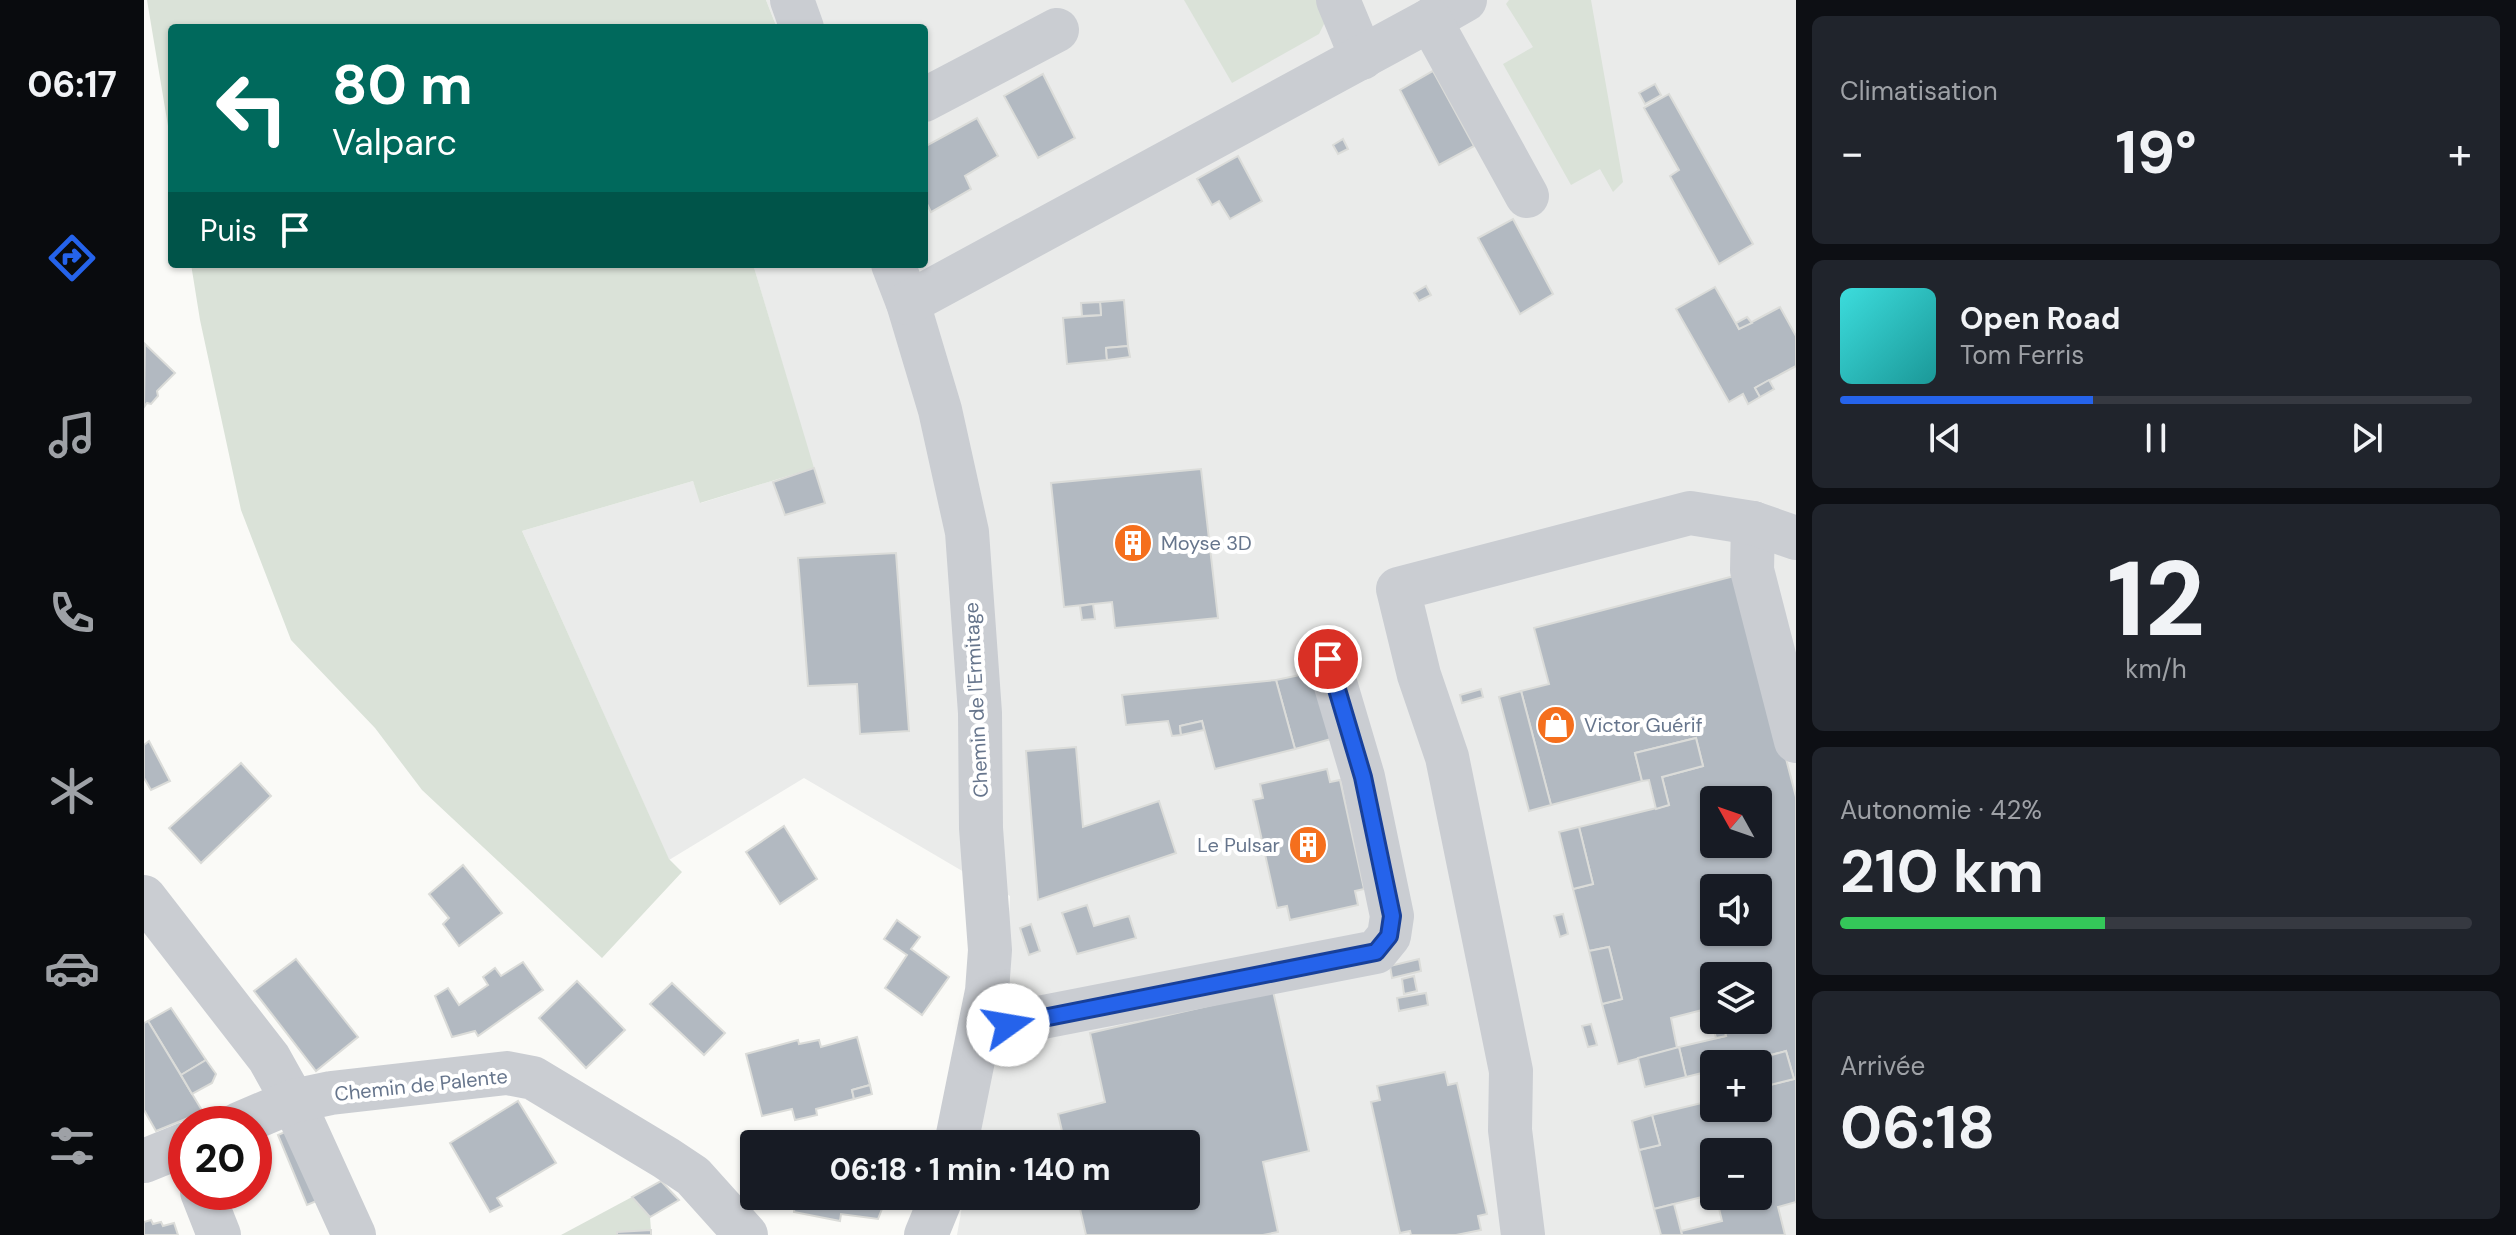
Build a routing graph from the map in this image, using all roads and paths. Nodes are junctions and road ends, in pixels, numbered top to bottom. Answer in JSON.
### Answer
{"nodes":[{"id":1,"x":792,"y":0,"type":"edge"},
{"id":2,"x":1338,"y":0,"type":"edge"},
{"id":3,"x":1448,"y":10,"type":"edge"},
{"id":4,"x":801,"y":24,"type":"edge"},
{"id":5,"x":1057,"y":30,"type":"dead end"},
{"id":6,"x":1362,"y":58,"type":"junction"},
{"id":7,"x":928,"y":98,"type":"edge"},
{"id":8,"x":1527,"y":196,"type":"dead end"},
{"id":9,"x":901,"y":284,"type":"edge"},
{"id":10,"x":1753,"y":523,"type":"junction"},
{"id":11,"x":1796,"y":538,"type":"edge"},
{"id":12,"x":1328,"y":659,"type":"dead end"},
{"id":13,"x":1796,"y":741,"type":"edge"},
{"id":14,"x":144,"y":897,"type":"edge"},
{"id":15,"x":979,"y":1033,"type":"junction"},
{"id":16,"x":293,"y":1101,"type":"junction"},
{"id":17,"x":272,"y":1110,"type":"edge"},
{"id":18,"x":959,"y":1130,"type":"edge"},
{"id":19,"x":168,"y":1152,"type":"edge"},
{"id":20,"x":144,"y":1161,"type":"edge"},
{"id":21,"x":209,"y":1210,"type":"edge"},
{"id":22,"x":936,"y":1210,"type":"edge"},
{"id":23,"x":219,"y":1235,"type":"edge"},
{"id":24,"x":354,"y":1235,"type":"edge"},
{"id":25,"x":746,"y":1235,"type":"edge"},
{"id":26,"x":926,"y":1235,"type":"edge"},
{"id":27,"x":1523,"y":1235,"type":"edge"}],
"edges":[{"from":1,"to":4,"type":"street"},
{"from":2,"to":6,"type":"street"},
{"from":3,"to":6,"type":"street"},
{"from":3,"to":8,"type":"street"},
{"from":5,"to":7,"type":"street"},
{"from":6,"to":9,"type":"street"},
{"from":9,"to":15,"type":"street","name":"Chemin de l'Ermitage"},
{"from":10,"to":11,"type":"street"},
{"from":10,"to":13,"type":"street"},
{"from":10,"to":27,"type":"street"},
{"from":12,"to":15,"type":"street"},
{"from":14,"to":16,"type":"street"},
{"from":15,"to":18,"type":"street","name":"Chemin de l'Ermitage"},
{"from":16,"to":17,"type":"street","name":"Chemin de Palente"},
{"from":16,"to":24,"type":"street"},
{"from":16,"to":25,"type":"street","name":"Chemin de Palente"},
{"from":19,"to":20,"type":"street"},
{"from":21,"to":23,"type":"street"},
{"from":22,"to":26,"type":"street"}]}
